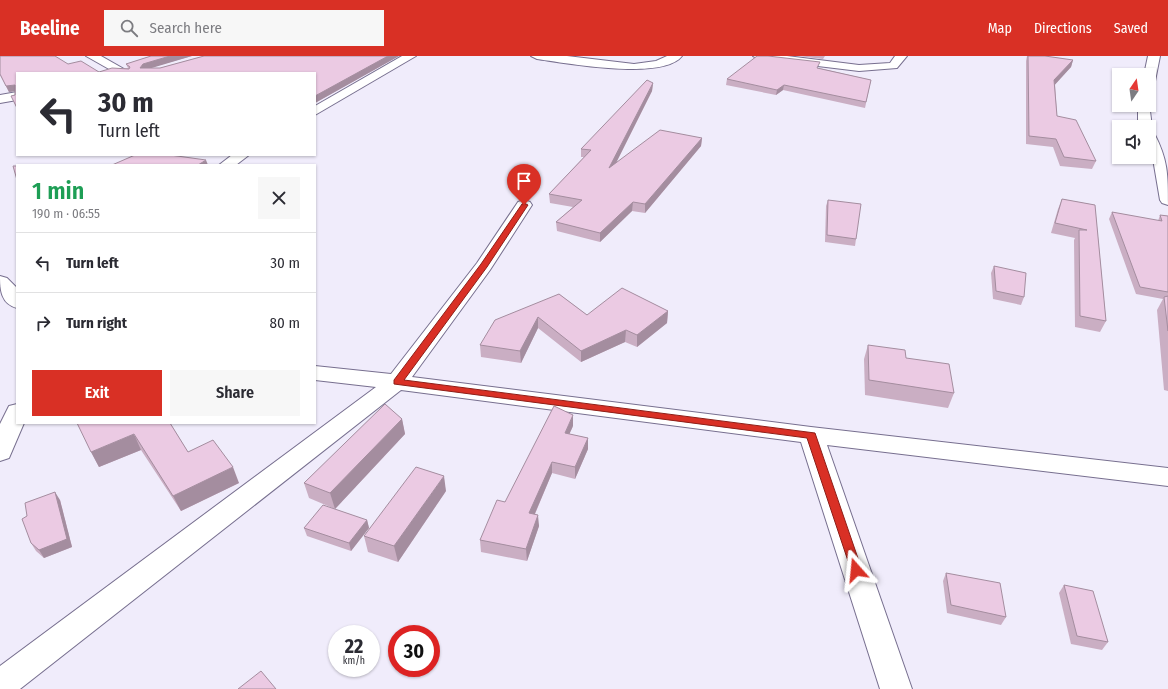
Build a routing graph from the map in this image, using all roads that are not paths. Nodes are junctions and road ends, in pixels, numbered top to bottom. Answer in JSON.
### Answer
{"nodes":[{"id":1,"x":92,"y":56,"type":"edge"},
{"id":2,"x":410,"y":56,"type":"edge"},
{"id":3,"x":537,"y":56,"type":"edge"},
{"id":4,"x":676,"y":56,"type":"edge"},
{"id":5,"x":759,"y":56,"type":"edge"},
{"id":6,"x":901,"y":56,"type":"edge"},
{"id":7,"x":1154,"y":56,"type":"edge"},
{"id":8,"x":1152,"y":68,"type":"edge"},
{"id":9,"x":119,"y":72,"type":"edge"},
{"id":10,"x":16,"y":96,"type":"edge"},
{"id":11,"x":0,"y":99,"type":"edge"},
{"id":12,"x":316,"y":110,"type":"edge"},
{"id":13,"x":1156,"y":145,"type":"edge"},
{"id":14,"x":1163,"y":154,"type":"edge"},
{"id":15,"x":240,"y":156,"type":"edge"},
{"id":16,"x":228,"y":164,"type":"edge"},
{"id":17,"x":1168,"y":200,"type":"edge"},
{"id":18,"x":524,"y":205,"type":"dead end"},
{"id":19,"x":316,"y":373,"type":"edge"},
{"id":20,"x":397,"y":382,"type":"junction"},
{"id":21,"x":16,"y":414,"type":"edge"},
{"id":22,"x":812,"y":435,"type":"junction"},
{"id":23,"x":0,"y":452,"type":"edge"},
{"id":24,"x":1168,"y":477,"type":"edge"},
{"id":25,"x":0,"y":685,"type":"edge"},
{"id":26,"x":896,"y":689,"type":"edge"}],
"edges":[{"from":1,"to":9,"type":"street"},
{"from":2,"to":12,"type":"street"},
{"from":3,"to":4,"type":"street"},
{"from":5,"to":6,"type":"street"},
{"from":7,"to":8,"type":"street"},
{"from":10,"to":11,"type":"street"},
{"from":13,"to":14,"type":"street"},
{"from":14,"to":17,"type":"street"},
{"from":15,"to":16,"type":"street"},
{"from":18,"to":20,"type":"street"},
{"from":19,"to":20,"type":"street"},
{"from":20,"to":22,"type":"street"},
{"from":20,"to":25,"type":"street"},
{"from":21,"to":23,"type":"street"},
{"from":22,"to":24,"type":"street"},
{"from":22,"to":26,"type":"street"}]}
